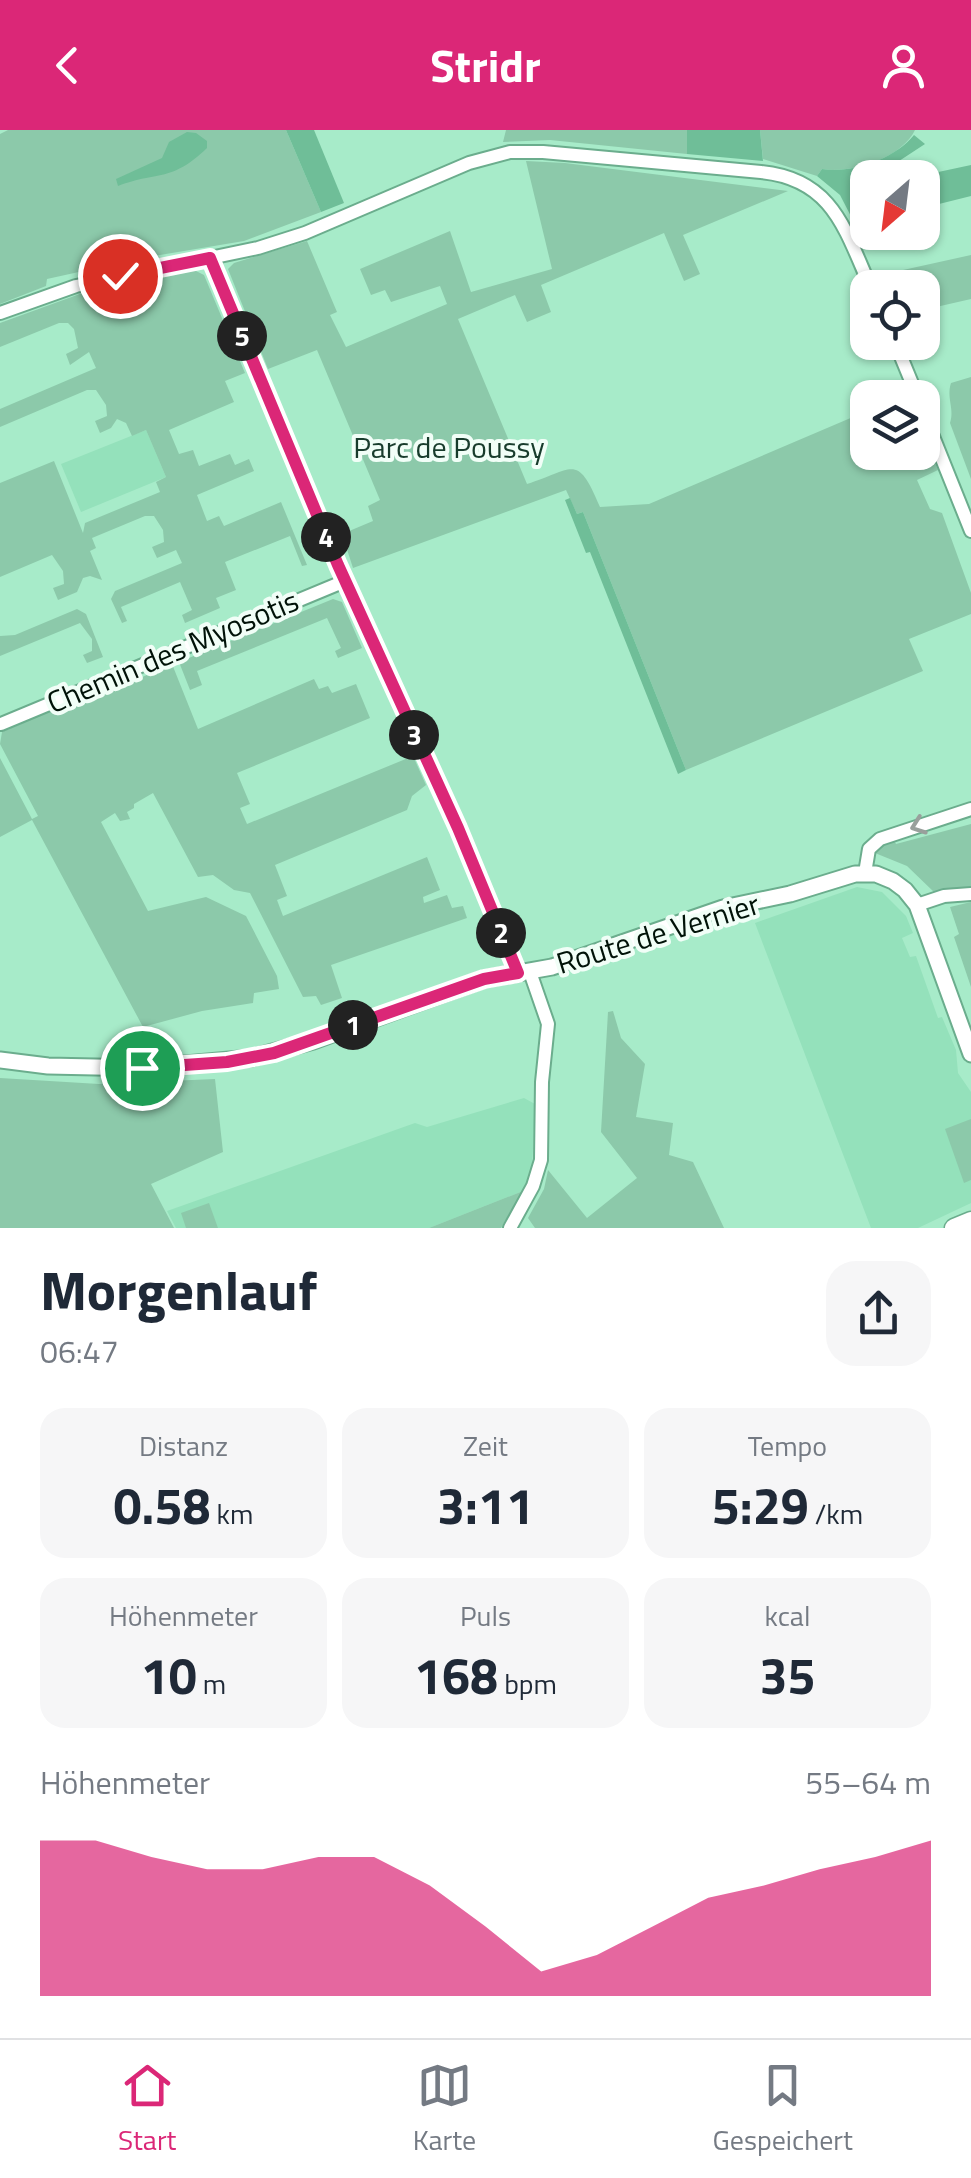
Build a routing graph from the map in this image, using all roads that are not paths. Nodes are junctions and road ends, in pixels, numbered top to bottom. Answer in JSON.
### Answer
{"nodes":[{"id":1,"x":210,"y":258,"type":"junction"},
{"id":2,"x":863,"y":270,"type":"edge"},
{"id":3,"x":0,"y":313,"type":"edge"},
{"id":4,"x":940,"y":454,"type":"edge"},
{"id":5,"x":971,"y":531,"type":"edge"},
{"id":6,"x":345,"y":581,"type":"junction"},
{"id":7,"x":1,"y":724,"type":"edge"},
{"id":8,"x":971,"y":809,"type":"edge"},
{"id":9,"x":865,"y":872,"type":"junction"},
{"id":10,"x":971,"y":894,"type":"edge"},
{"id":11,"x":916,"y":906,"type":"junction"},
{"id":12,"x":524,"y":972,"type":"junction"},
{"id":13,"x":971,"y":1054,"type":"edge"},
{"id":14,"x":0,"y":1060,"type":"edge"},
{"id":15,"x":971,"y":1220,"type":"edge"},
{"id":16,"x":510,"y":1228,"type":"edge"},
{"id":17,"x":954,"y":1228,"type":"edge"}],
"edges":[{"from":1,"to":2,"type":"street"},
{"from":1,"to":3,"type":"street"},
{"from":1,"to":6,"type":"street"},
{"from":4,"to":5,"type":"street"},
{"from":6,"to":7,"type":"street","name":"Chemin des Myosotis"},
{"from":6,"to":12,"type":"street"},
{"from":8,"to":9,"type":"street","one_way":true},
{"from":9,"to":11,"type":"street"},
{"from":9,"to":12,"type":"street","name":"Route de Vernier"},
{"from":10,"to":11,"type":"street"},
{"from":11,"to":13,"type":"street"},
{"from":12,"to":14,"type":"street","name":"Route de Vernier"},
{"from":12,"to":16,"type":"street"},
{"from":15,"to":17,"type":"main road"}]}
